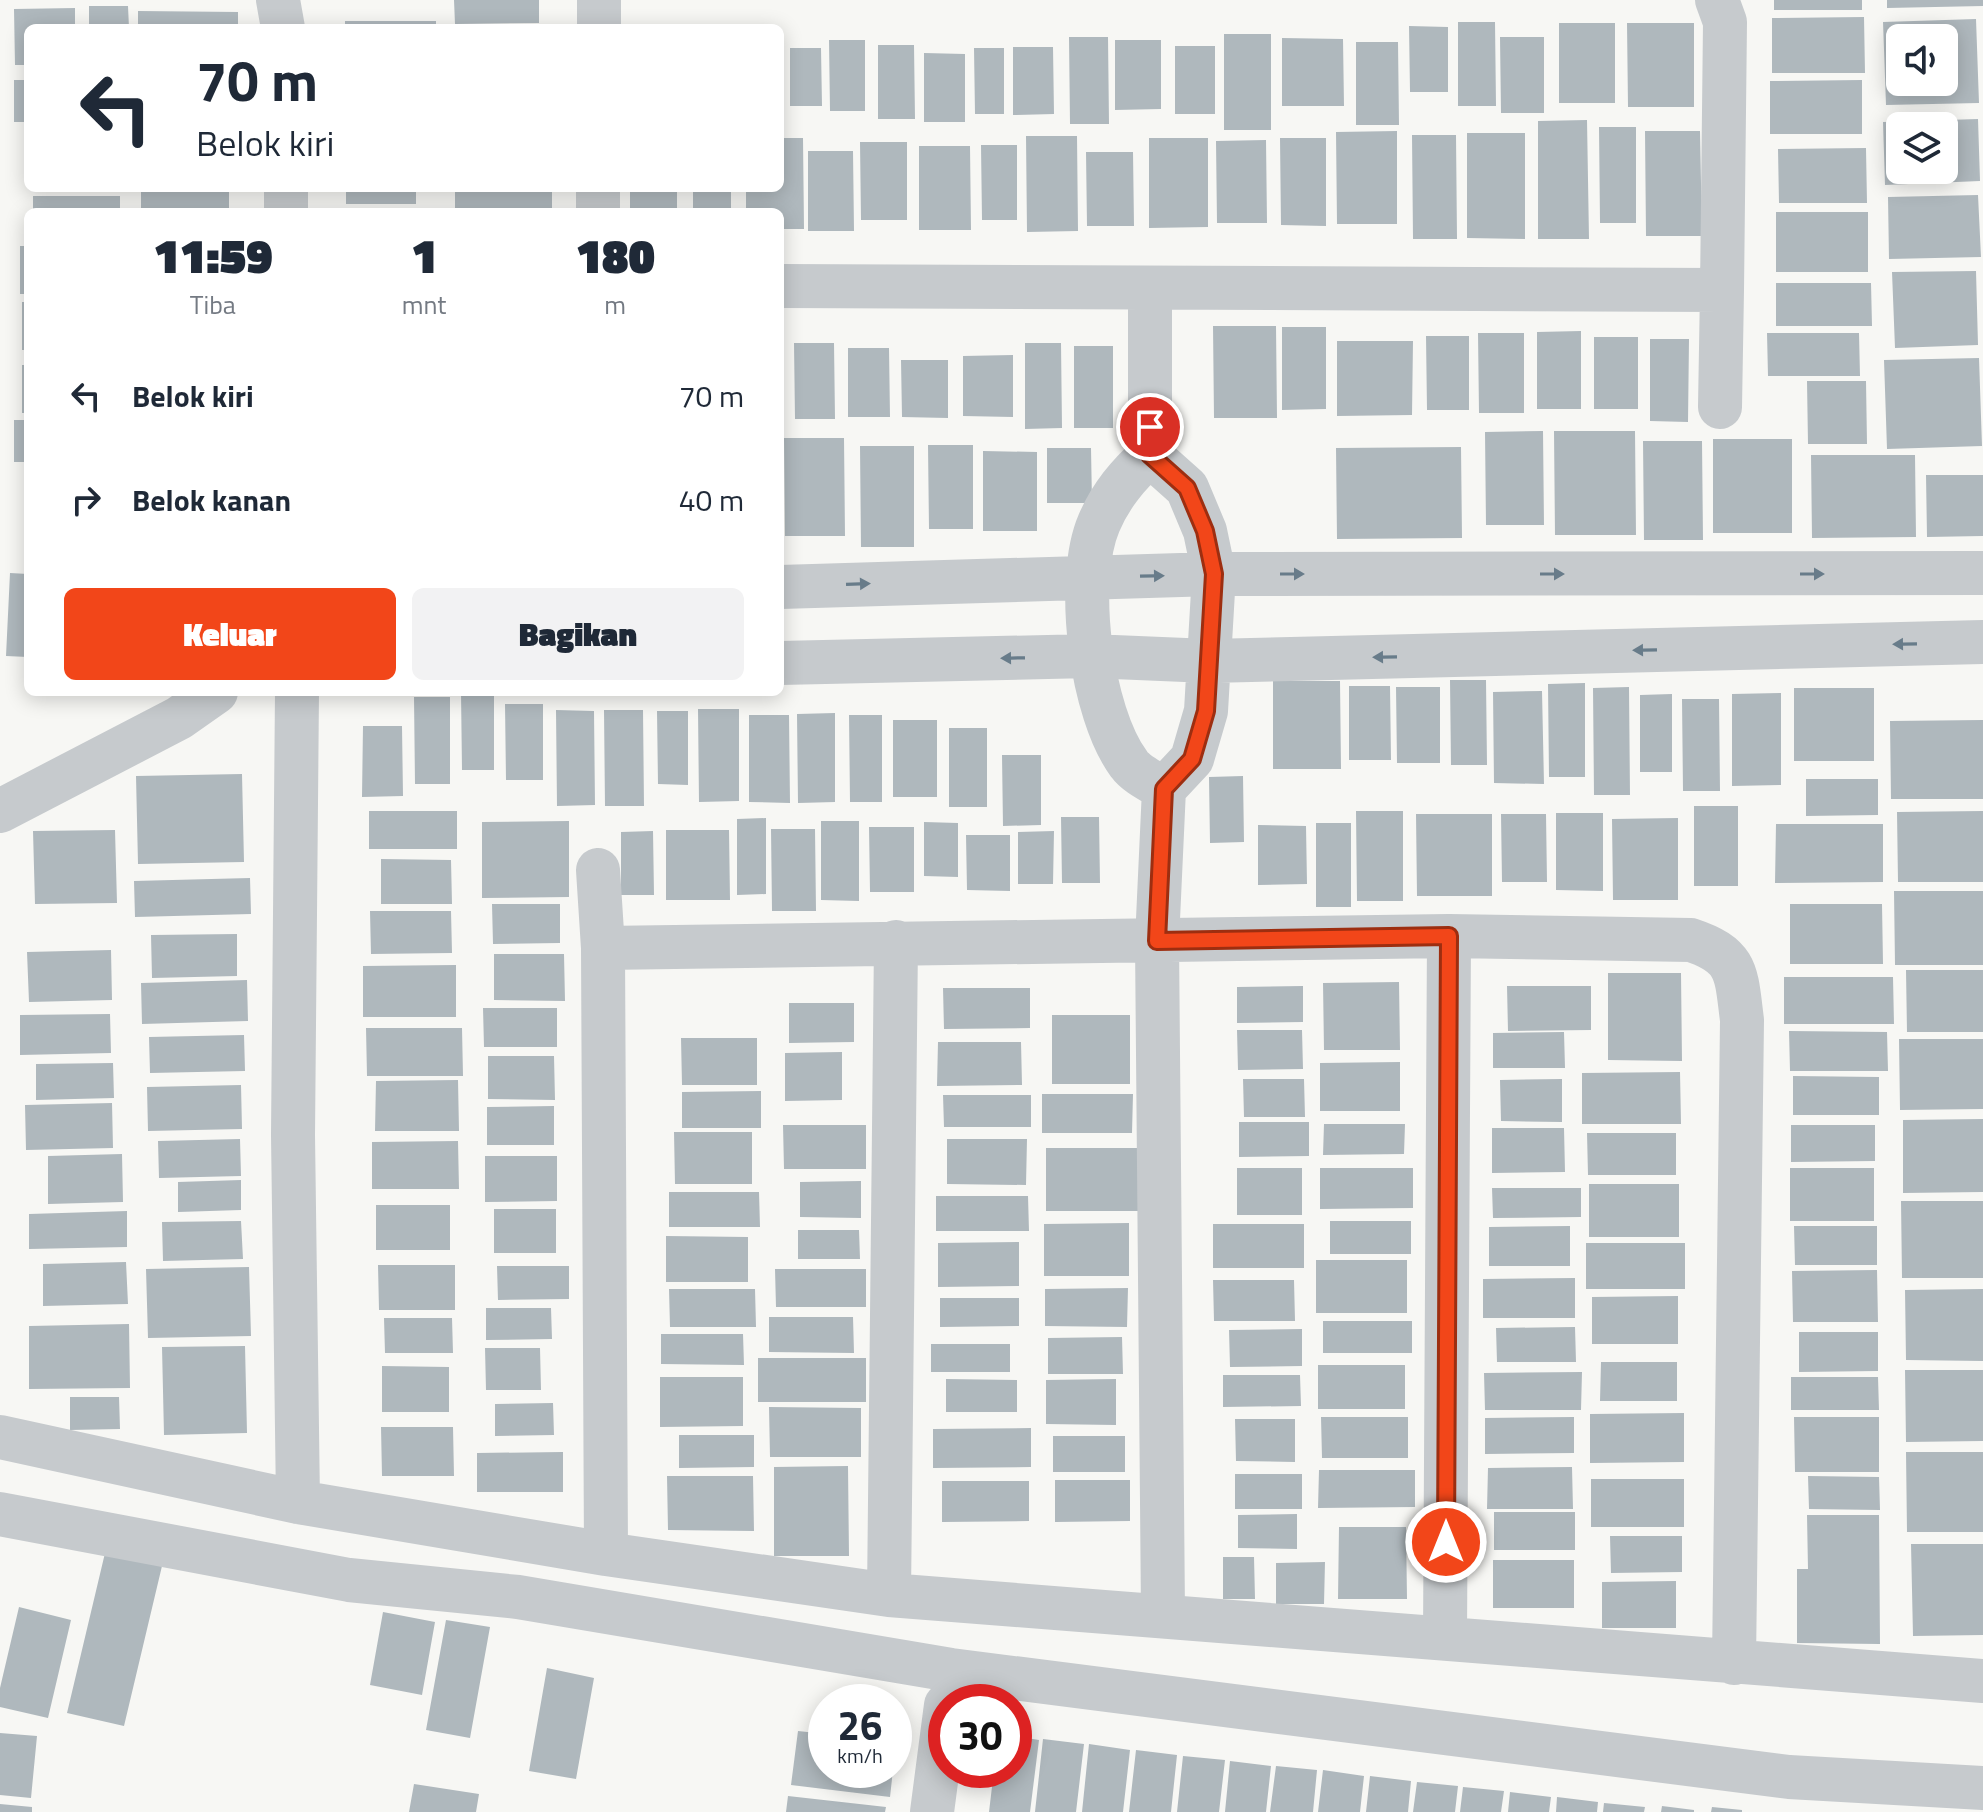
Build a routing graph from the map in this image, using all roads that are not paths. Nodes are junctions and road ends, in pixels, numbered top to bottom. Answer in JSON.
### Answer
{"nodes":[{"id":1,"x":278,"y":0,"type":"edge"},
{"id":2,"x":599,"y":0,"type":"edge"},
{"id":3,"x":1717,"y":0,"type":"edge"},
{"id":4,"x":282,"y":24,"type":"edge"},
{"id":5,"x":599,"y":24,"type":"edge"},
{"id":6,"x":784,"y":286,"type":"edge"},
{"id":7,"x":1150,"y":290,"type":"junction"},
{"id":8,"x":1722,"y":290,"type":"junction"},
{"id":9,"x":1720,"y":407,"type":"dead end"},
{"id":10,"x":1150,"y":455,"type":"junction"},
{"id":11,"x":1983,"y":573,"type":"edge"},
{"id":12,"x":1214,"y":574,"type":"junction"},
{"id":13,"x":1089,"y":577,"type":"junction"},
{"id":14,"x":784,"y":587,"type":"edge"},
{"id":15,"x":1983,"y":642,"type":"edge"},
{"id":16,"x":1090,"y":656,"type":"junction"},
{"id":17,"x":1209,"y":661,"type":"junction"},
{"id":18,"x":784,"y":663,"type":"edge"},
{"id":19,"x":210,"y":696,"type":"edge"},
{"id":20,"x":297,"y":696,"type":"edge"},
{"id":21,"x":1164,"y":789,"type":"junction"},
{"id":22,"x":0,"y":811,"type":"edge"},
{"id":23,"x":598,"y":870,"type":"dead end"},
{"id":24,"x":1449,"y":936,"type":"junction"},
{"id":25,"x":1157,"y":941,"type":"junction"},
{"id":26,"x":896,"y":942,"type":"junction"},
{"id":27,"x":603,"y":948,"type":"junction"},
{"id":28,"x":0,"y":1437,"type":"edge"},
{"id":29,"x":298,"y":1502,"type":"junction"},
{"id":30,"x":0,"y":1514,"type":"edge"},
{"id":31,"x":606,"y":1554,"type":"junction"},
{"id":32,"x":889,"y":1595,"type":"junction"},
{"id":33,"x":1163,"y":1614,"type":"junction"},
{"id":34,"x":1445,"y":1637,"type":"junction"},
{"id":35,"x":1734,"y":1663,"type":"junction"},
{"id":36,"x":1983,"y":1681,"type":"edge"},
{"id":37,"x":928,"y":1688,"type":"edge"},
{"id":38,"x":1032,"y":1702,"type":"edge"},
{"id":39,"x":935,"y":1788,"type":"edge"},
{"id":40,"x":1983,"y":1788,"type":"edge"},
{"id":41,"x":1787,"y":1794,"type":"edge"},
{"id":42,"x":932,"y":1812,"type":"edge"}],
"edges":[{"from":1,"to":4,"type":"street"},
{"from":2,"to":5,"type":"street"},
{"from":3,"to":8,"type":"street"},
{"from":6,"to":7,"type":"street"},
{"from":7,"to":8,"type":"street"},
{"from":7,"to":10,"type":"street"},
{"from":8,"to":9,"type":"street"},
{"from":10,"to":12,"type":"street"},
{"from":10,"to":13,"type":"street"},
{"from":12,"to":11,"type":"street","one_way":true},
{"from":13,"to":12,"type":"street","one_way":true},
{"from":12,"to":17,"type":"street"},
{"from":14,"to":13,"type":"street","one_way":true},
{"from":13,"to":16,"type":"street"},
{"from":15,"to":17,"type":"street","one_way":true},
{"from":16,"to":17,"type":"street"},
{"from":16,"to":18,"type":"street","one_way":true},
{"from":16,"to":21,"type":"street"},
{"from":17,"to":21,"type":"street"},
{"from":19,"to":22,"type":"street"},
{"from":20,"to":29,"type":"street"},
{"from":21,"to":25,"type":"street"},
{"from":23,"to":27,"type":"street"},
{"from":24,"to":25,"type":"street"},
{"from":24,"to":34,"type":"street"},
{"from":24,"to":35,"type":"street"},
{"from":25,"to":26,"type":"street"},
{"from":25,"to":33,"type":"street"},
{"from":26,"to":27,"type":"street"},
{"from":26,"to":32,"type":"street"},
{"from":27,"to":31,"type":"street"},
{"from":28,"to":29,"type":"street"},
{"from":29,"to":31,"type":"street"},
{"from":30,"to":37,"type":"street"},
{"from":31,"to":32,"type":"street"},
{"from":32,"to":33,"type":"street"},
{"from":33,"to":34,"type":"street"},
{"from":34,"to":35,"type":"street"},
{"from":35,"to":36,"type":"street"},
{"from":38,"to":41,"type":"street"},
{"from":39,"to":42,"type":"street"},
{"from":40,"to":41,"type":"street"}]}
